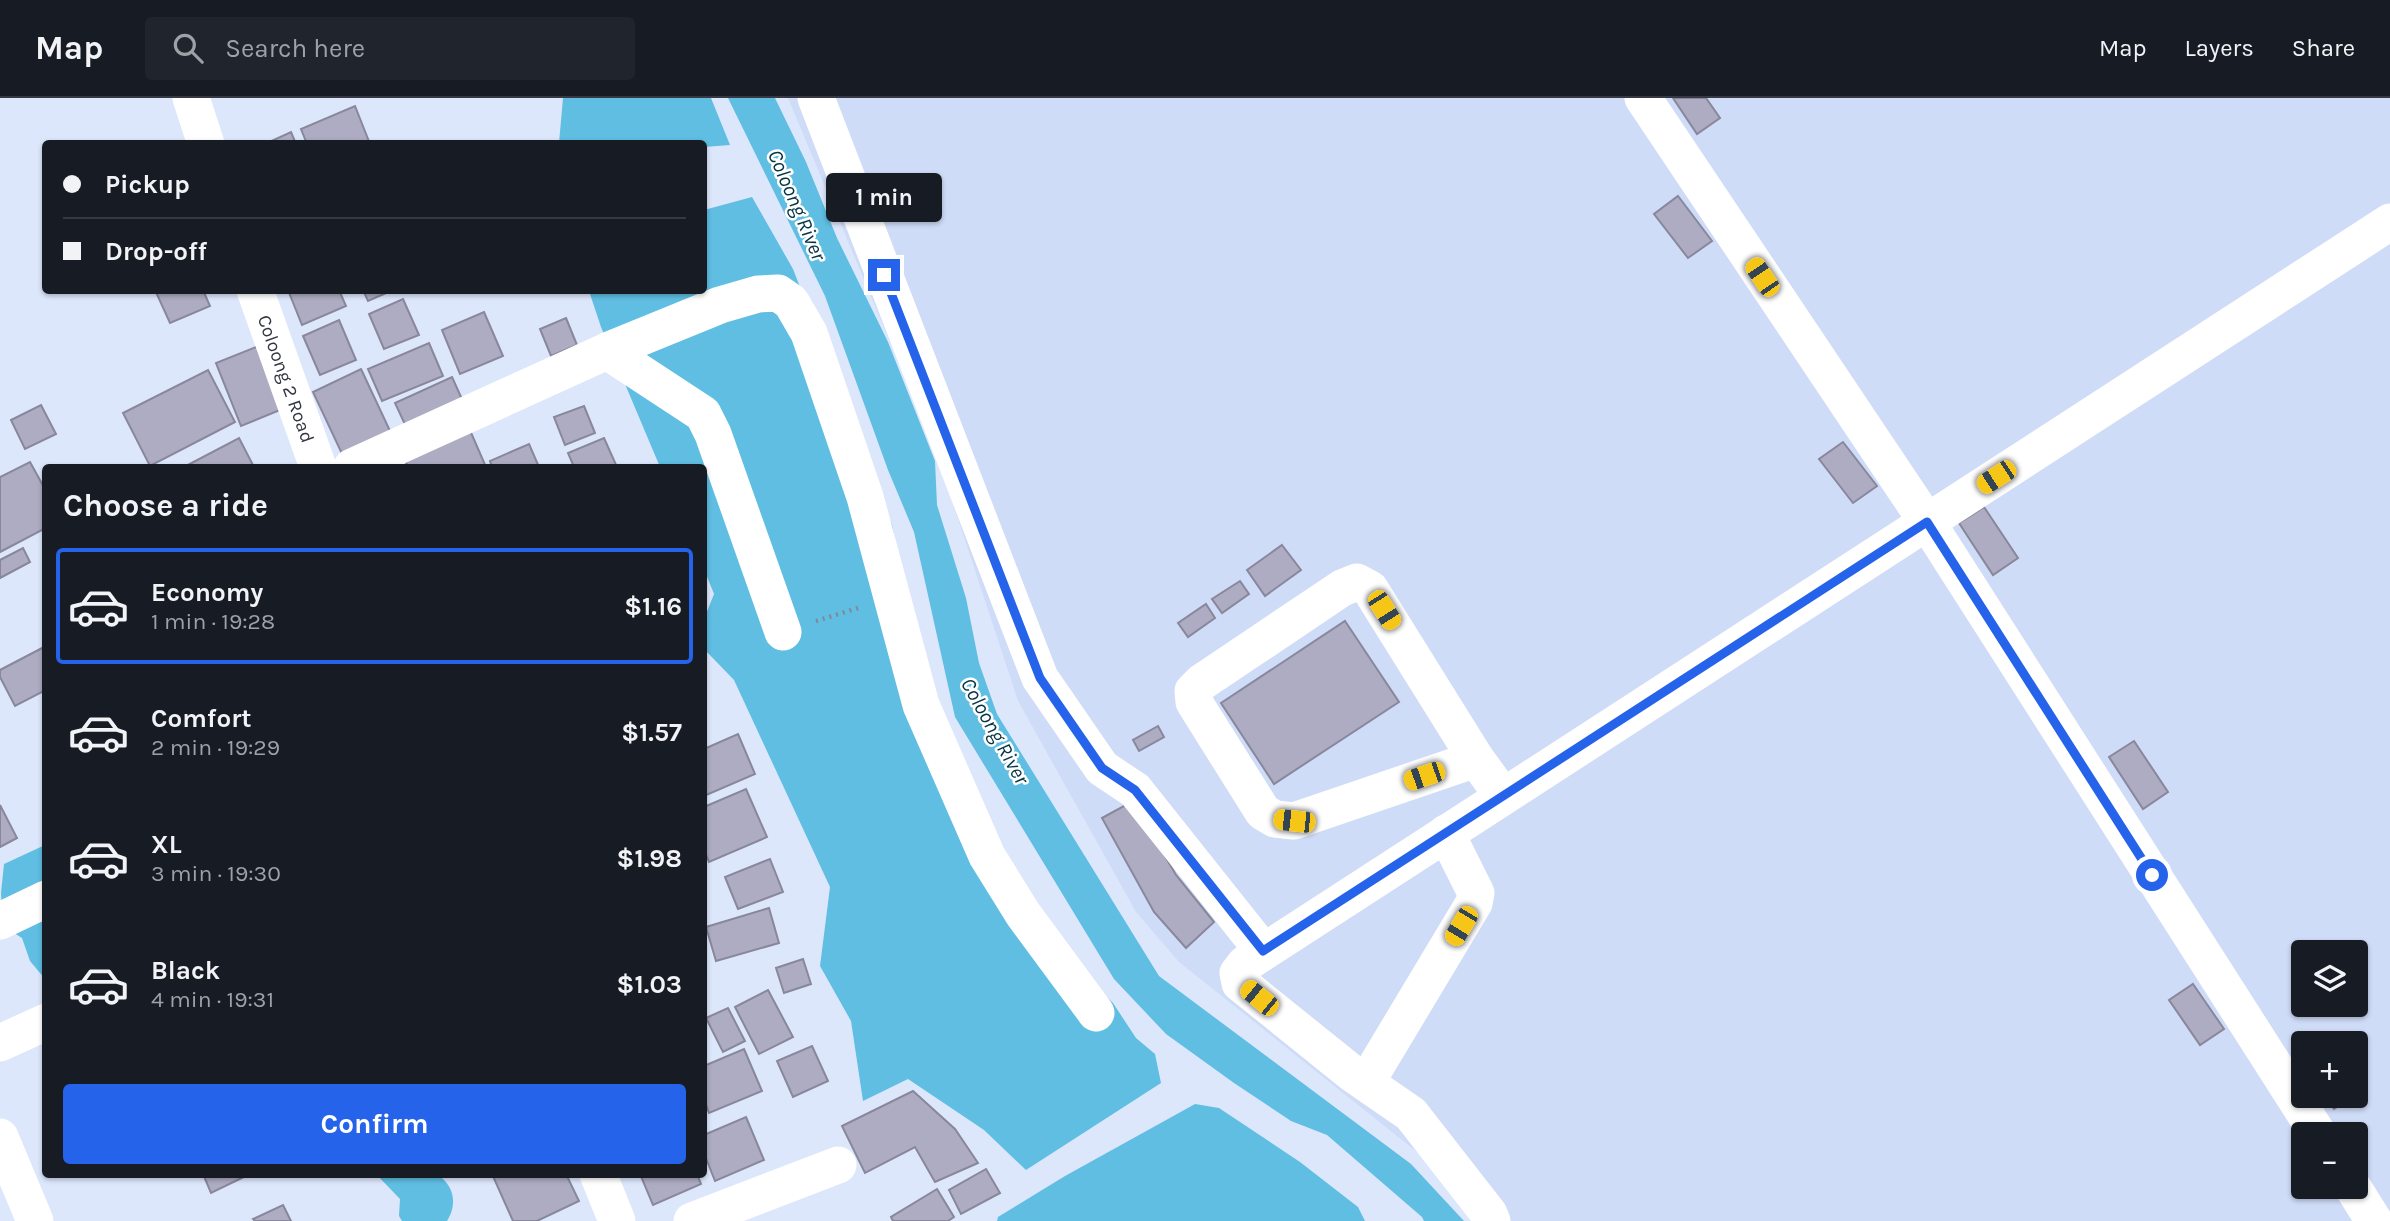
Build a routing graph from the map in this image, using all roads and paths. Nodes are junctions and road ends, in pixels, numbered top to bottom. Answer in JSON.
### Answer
{"nodes":[{"id":1,"x":191,"y":98,"type":"edge"},
{"id":2,"x":816,"y":98,"type":"edge"},
{"id":3,"x":1643,"y":98,"type":"edge"},
{"id":4,"x":205,"y":140,"type":"edge"},
{"id":5,"x":2390,"y":222,"type":"edge"},
{"id":6,"x":257,"y":294,"type":"edge"},
{"id":7,"x":607,"y":351,"type":"junction"},
{"id":8,"x":317,"y":464,"type":"edge"},
{"id":9,"x":359,"y":464,"type":"edge"},
{"id":10,"x":1927,"y":522,"type":"junction"},
{"id":11,"x":892,"y":596,"type":"junction"},
{"id":12,"x":783,"y":632,"type":"joint"},
{"id":13,"x":1476,"y":759,"type":"junction"},
{"id":14,"x":1503,"y":796,"type":"junction"},
{"id":15,"x":1446,"y":833,"type":"junction"},
{"id":16,"x":42,"y":901,"type":"edge"},
{"id":17,"x":0,"y":921,"type":"edge"},
{"id":18,"x":1263,"y":951,"type":"junction"},
{"id":19,"x":1096,"y":1013,"type":"dead end"},
{"id":20,"x":42,"y":1024,"type":"edge"},
{"id":21,"x":0,"y":1042,"type":"edge"},
{"id":22,"x":1366,"y":1083,"type":"junction"},
{"id":23,"x":2310,"y":1122,"type":"edge"},
{"id":24,"x":0,"y":1137,"type":"edge"},
{"id":25,"x":838,"y":1165,"type":"dead end"},
{"id":26,"x":600,"y":1178,"type":"edge"},
{"id":27,"x":2360,"y":1199,"type":"edge"},
{"id":28,"x":35,"y":1221,"type":"edge"},
{"id":29,"x":617,"y":1221,"type":"edge"},
{"id":30,"x":692,"y":1221,"type":"edge"},
{"id":31,"x":1492,"y":1221,"type":"edge"},
{"id":32,"x":2374,"y":1221,"type":"edge"}],
"edges":[{"from":1,"to":4,"type":"street"},
{"from":2,"to":18,"type":"street"},
{"from":3,"to":10,"type":"street"},
{"from":5,"to":10,"type":"street"},
{"from":6,"to":8,"type":"street","name":"Coloong 2 Road"},
{"from":7,"to":9,"type":"street"},
{"from":7,"to":11,"type":"street"},
{"from":7,"to":12,"type":"street"},
{"from":10,"to":14,"type":"street"},
{"from":10,"to":23,"type":"street"},
{"from":11,"to":12,"type":"path"},
{"from":11,"to":19,"type":"street"},
{"from":13,"to":13,"type":"street"},
{"from":13,"to":14,"type":"street"},
{"from":14,"to":15,"type":"street"},
{"from":15,"to":18,"type":"street"},
{"from":15,"to":22,"type":"street"},
{"from":16,"to":17,"type":"street"},
{"from":18,"to":22,"type":"street"},
{"from":20,"to":21,"type":"street"},
{"from":22,"to":31,"type":"street"},
{"from":24,"to":28,"type":"street"},
{"from":25,"to":30,"type":"street"},
{"from":26,"to":29,"type":"street"},
{"from":27,"to":32,"type":"street"}]}
